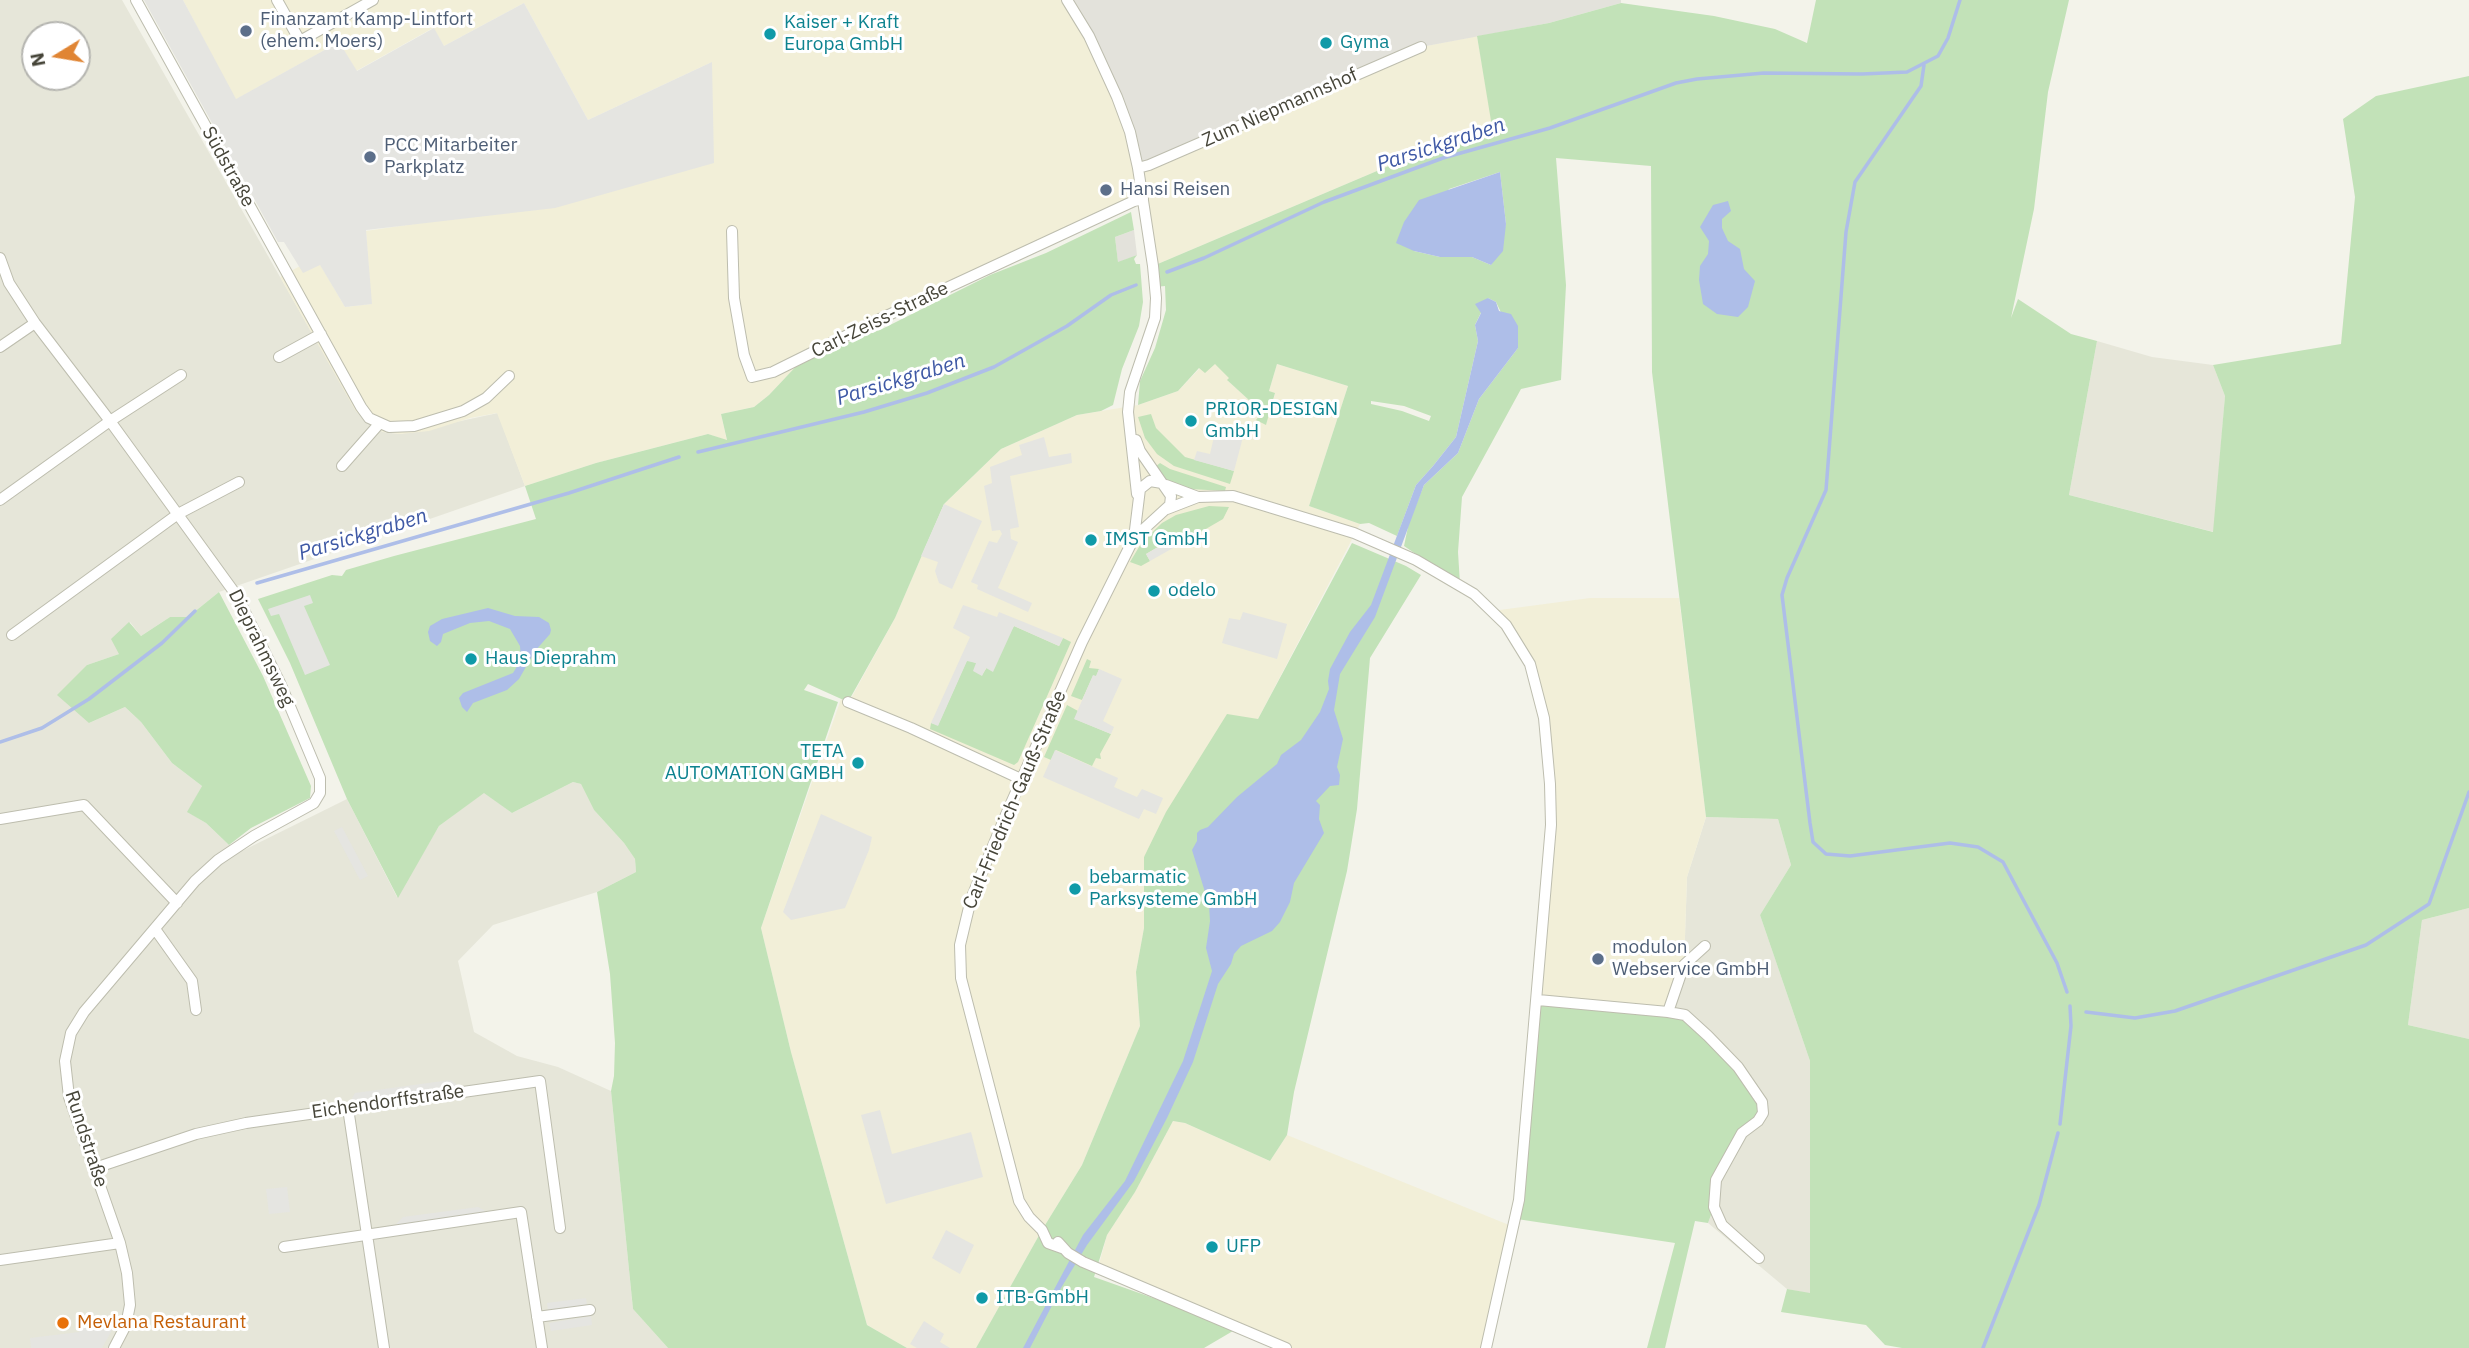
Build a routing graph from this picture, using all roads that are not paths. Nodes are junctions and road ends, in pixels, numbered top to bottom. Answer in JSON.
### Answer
{"nodes":[{"id":1,"x":136,"y":0,"type":"edge"},
{"id":2,"x":277,"y":0,"type":"edge"},
{"id":3,"x":373,"y":0,"type":"edge"},
{"id":4,"x":1067,"y":0,"type":"edge"},
{"id":5,"x":1421,"y":47,"type":"dead end"},
{"id":6,"x":1138,"y":168,"type":"junction"},
{"id":7,"x":1143,"y":199,"type":"junction"},
{"id":8,"x":732,"y":231,"type":"dead end"},
{"id":9,"x":0,"y":258,"type":"edge"},
{"id":10,"x":35,"y":323,"type":"junction"},
{"id":11,"x":321,"y":334,"type":"junction"},
{"id":12,"x":0,"y":347,"type":"edge"},
{"id":13,"x":279,"y":357,"type":"dead end"},
{"id":14,"x":181,"y":375,"type":"dead end"},
{"id":15,"x":509,"y":376,"type":"dead end"},
{"id":16,"x":110,"y":421,"type":"junction"},
{"id":17,"x":1130,"y":421,"type":"junction"},
{"id":18,"x":379,"y":424,"type":"junction"},
{"id":19,"x":342,"y":466,"type":"dead end"},
{"id":20,"x":239,"y":482,"type":"dead end"},
{"id":21,"x":1164,"y":484,"type":"junction"},
{"id":22,"x":1198,"y":497,"type":"junction"},
{"id":23,"x":1137,"y":498,"type":"junction"},
{"id":24,"x":0,"y":500,"type":"edge"},
{"id":25,"x":1162,"y":512,"type":"junction"},
{"id":26,"x":178,"y":514,"type":"junction"},
{"id":27,"x":1134,"y":538,"type":"junction"},
{"id":28,"x":12,"y":635,"type":"dead end"},
{"id":29,"x":848,"y":702,"type":"dead end"},
{"id":30,"x":1023,"y":780,"type":"junction"},
{"id":31,"x":320,"y":793,"type":"joint"},
{"id":32,"x":0,"y":819,"type":"edge"},
{"id":33,"x":177,"y":903,"type":"junction"},
{"id":34,"x":155,"y":929,"type":"junction"},
{"id":35,"x":1704,"y":946,"type":"dead end"},
{"id":36,"x":1538,"y":1000,"type":"junction"},
{"id":37,"x":196,"y":1010,"type":"dead end"},
{"id":38,"x":1668,"y":1012,"type":"junction"},
{"id":39,"x":348,"y":1108,"type":"junction"},
{"id":40,"x":95,"y":1168,"type":"junction"},
{"id":41,"x":560,"y":1228,"type":"dead end"},
{"id":42,"x":369,"y":1234,"type":"junction"},
{"id":43,"x":120,"y":1243,"type":"junction"},
{"id":44,"x":284,"y":1247,"type":"dead end"},
{"id":45,"x":1759,"y":1258,"type":"dead end"},
{"id":46,"x":0,"y":1260,"type":"edge"},
{"id":47,"x":590,"y":1310,"type":"dead end"},
{"id":48,"x":537,"y":1317,"type":"junction"},
{"id":49,"x":114,"y":1348,"type":"edge"},
{"id":50,"x":384,"y":1348,"type":"edge"},
{"id":51,"x":542,"y":1348,"type":"edge"},
{"id":52,"x":1286,"y":1348,"type":"edge"},
{"id":53,"x":1486,"y":1348,"type":"edge"}],
"edges":[{"from":1,"to":11,"type":"street","name":"Südstraße"},
{"from":2,"to":3,"type":"street"},
{"from":4,"to":6,"type":"street","name":"Carl-Friedrich-Gauß-Straße"},
{"from":5,"to":6,"type":"street","name":"Zum Niepmannshof"},
{"from":6,"to":7,"type":"street","name":"Carl-Friedrich-Gauß-Straße"},
{"from":7,"to":8,"type":"street","name":"Carl-Zeiss-Straße"},
{"from":7,"to":17,"type":"street","name":"Carl-Friedrich-Gauß-Straße"},
{"from":9,"to":10,"type":"street","name":"Dieprahmsweg"},
{"from":10,"to":12,"type":"street"},
{"from":10,"to":16,"type":"street","name":"Dieprahmsweg"},
{"from":11,"to":13,"type":"street"},
{"from":11,"to":18,"type":"street","name":"Südstraße"},
{"from":14,"to":16,"type":"street"},
{"from":15,"to":18,"type":"street"},
{"from":16,"to":24,"type":"street"},
{"from":16,"to":26,"type":"street","name":"Dieprahmsweg"},
{"from":17,"to":21,"type":"street","name":"Carl-Friedrich-Gauß-Straße"},
{"from":17,"to":23,"type":"street","name":"Carl-Friedrich-Gauß-Straße"},
{"from":18,"to":19,"type":"street"},
{"from":20,"to":26,"type":"street"},
{"from":21,"to":22,"type":"street","name":"Carl-Friedrich-Gauß-Straße"},
{"from":21,"to":23,"type":"street"},
{"from":21,"to":25,"type":"street"},
{"from":22,"to":25,"type":"street","name":"Carl-Friedrich-Gauß-Straße"},
{"from":22,"to":36,"type":"street","name":"Carl-Friedrich-Gauß-Straße"},
{"from":23,"to":25,"type":"street"},
{"from":23,"to":27,"type":"street","name":"Carl-Friedrich-Gauß-Straße"},
{"from":25,"to":27,"type":"street","name":"Carl-Friedrich-Gauß-Straße"},
{"from":26,"to":28,"type":"street"},
{"from":26,"to":31,"type":"street","name":"Dieprahmsweg"},
{"from":27,"to":30,"type":"street","name":"Carl-Friedrich-Gauß-Straße"},
{"from":29,"to":30,"type":"street"},
{"from":30,"to":52,"type":"street","name":"Carl-Friedrich-Gauß-Straße"},
{"from":31,"to":33,"type":"street","name":"Rundstraße"},
{"from":32,"to":33,"type":"street"},
{"from":33,"to":34,"type":"street","name":"Rundstraße"},
{"from":34,"to":37,"type":"street"},
{"from":34,"to":40,"type":"street","name":"Rundstraße"},
{"from":35,"to":38,"type":"street"},
{"from":36,"to":38,"type":"street"},
{"from":36,"to":53,"type":"street","name":"Carl-Friedrich-Gauß-Straße"},
{"from":38,"to":45,"type":"street"},
{"from":39,"to":40,"type":"street","name":"Eichendorffstraße"},
{"from":39,"to":41,"type":"street","name":"Eichendorffstraße"},
{"from":39,"to":42,"type":"street"},
{"from":40,"to":43,"type":"street","name":"Rundstraße"},
{"from":42,"to":44,"type":"street"},
{"from":42,"to":48,"type":"street"},
{"from":42,"to":50,"type":"street"},
{"from":43,"to":46,"type":"street"},
{"from":43,"to":49,"type":"street","name":"Rundstraße"},
{"from":47,"to":48,"type":"street"},
{"from":48,"to":51,"type":"street"}]}
